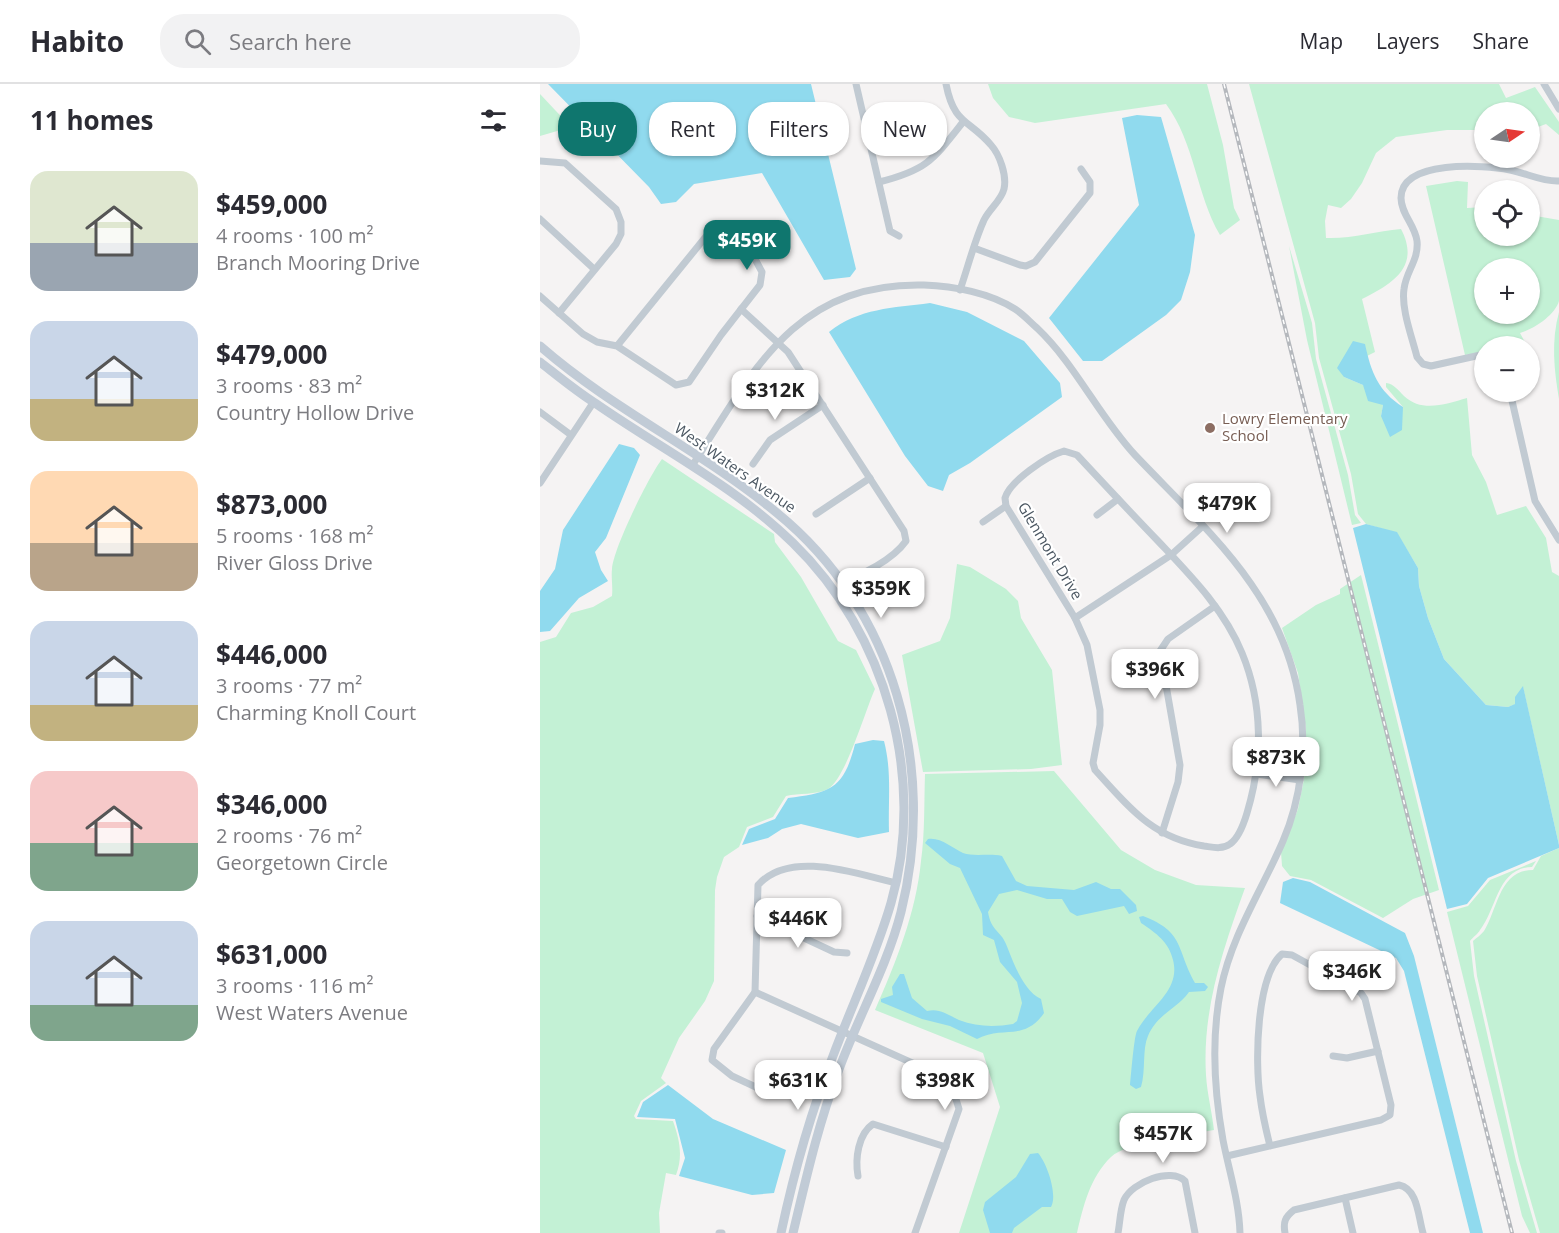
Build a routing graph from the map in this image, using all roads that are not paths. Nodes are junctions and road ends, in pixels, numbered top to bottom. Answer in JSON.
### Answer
{"nodes":[{"id":1,"x":856,"y":84,"type":"edge"},
{"id":2,"x":946,"y":84,"type":"edge"},
{"id":3,"x":1544,"y":84,"type":"edge"},
{"id":4,"x":1559,"y":109,"type":"edge"},
{"id":5,"x":963,"y":122,"type":"junction"},
{"id":6,"x":540,"y":161,"type":"edge"},
{"id":7,"x":1081,"y":169,"type":"dead end"},
{"id":8,"x":1559,"y":181,"type":"edge"},
{"id":9,"x":879,"y":182,"type":"junction"},
{"id":10,"x":540,"y":219,"type":"edge"},
{"id":11,"x":899,"y":236,"type":"dead end"},
{"id":12,"x":974,"y":248,"type":"junction"},
{"id":13,"x":594,"y":269,"type":"junction"},
{"id":14,"x":960,"y":290,"type":"junction"},
{"id":15,"x":540,"y":296,"type":"edge"},
{"id":16,"x":741,"y":309,"type":"junction"},
{"id":17,"x":559,"y":313,"type":"junction"},
{"id":18,"x":778,"y":341,"type":"junction"},
{"id":19,"x":540,"y":346,"type":"edge"},
{"id":20,"x":617,"y":346,"type":"junction"},
{"id":21,"x":1474,"y":356,"type":"edge"},
{"id":22,"x":540,"y":362,"type":"edge"},
{"id":23,"x":1512,"y":402,"type":"edge"},
{"id":24,"x":593,"y":403,"type":"junction"},
{"id":25,"x":823,"y":405,"type":"junction"},
{"id":26,"x":540,"y":412,"type":"edge"},
{"id":27,"x":571,"y":435,"type":"junction"},
{"id":28,"x":695,"y":462,"type":"junction"},
{"id":29,"x":753,"y":464,"type":"dead end"},
{"id":30,"x":870,"y":478,"type":"junction"},
{"id":31,"x":540,"y":483,"type":"edge"},
{"id":32,"x":1118,"y":499,"type":"junction"},
{"id":33,"x":1006,"y":506,"type":"junction"},
{"id":34,"x":816,"y":514,"type":"dead end"},
{"id":35,"x":1097,"y":515,"type":"dead end"},
{"id":36,"x":983,"y":522,"type":"dead end"},
{"id":37,"x":1203,"y":526,"type":"junction"},
{"id":38,"x":1559,"y":540,"type":"edge"},
{"id":39,"x":1171,"y":555,"type":"junction"},
{"id":40,"x":840,"y":579,"type":"junction"},
{"id":41,"x":1215,"y":606,"type":"junction"},
{"id":42,"x":1075,"y":618,"type":"junction"},
{"id":43,"x":1257,"y":774,"type":"junction"},
{"id":44,"x":1300,"y":780,"type":"junction"},
{"id":45,"x":1162,"y":833,"type":"junction"},
{"id":46,"x":896,"y":883,"type":"junction"},
{"id":47,"x":757,"y":916,"type":"junction"},
{"id":48,"x":847,"y":953,"type":"dead end"},
{"id":49,"x":755,"y":992,"type":"junction"},
{"id":50,"x":842,"y":1032,"type":"junction"},
{"id":51,"x":852,"y":1037,"type":"junction"},
{"id":52,"x":1378,"y":1051,"type":"junction"},
{"id":53,"x":1333,"y":1056,"type":"dead end"},
{"id":54,"x":787,"y":1091,"type":"dead end"},
{"id":55,"x":1270,"y":1146,"type":"junction"},
{"id":56,"x":946,"y":1147,"type":"junction"},
{"id":57,"x":1227,"y":1156,"type":"junction"},
{"id":58,"x":858,"y":1176,"type":"dead end"},
{"id":59,"x":1345,"y":1197,"type":"junction"},
{"id":60,"x":781,"y":1233,"type":"edge"},
{"id":61,"x":793,"y":1233,"type":"edge"},
{"id":62,"x":915,"y":1233,"type":"edge"},
{"id":63,"x":1118,"y":1233,"type":"edge"},
{"id":64,"x":1195,"y":1233,"type":"edge"},
{"id":65,"x":1240,"y":1233,"type":"edge"},
{"id":66,"x":1285,"y":1233,"type":"edge"},
{"id":67,"x":1353,"y":1233,"type":"edge"},
{"id":68,"x":1423,"y":1233,"type":"edge"}],
"edges":[{"from":1,"to":9,"type":"street"},
{"from":2,"to":5,"type":"street"},
{"from":3,"to":4,"type":"street"},
{"from":5,"to":9,"type":"street"},
{"from":5,"to":12,"type":"street"},
{"from":6,"to":13,"type":"street"},
{"from":7,"to":12,"type":"street"},
{"from":8,"to":21,"type":"street"},
{"from":9,"to":11,"type":"street"},
{"from":10,"to":13,"type":"street"},
{"from":12,"to":14,"type":"street"},
{"from":13,"to":17,"type":"street"},
{"from":14,"to":18,"type":"street"},
{"from":14,"to":37,"type":"street"},
{"from":15,"to":17,"type":"street"},
{"from":16,"to":18,"type":"street"},
{"from":16,"to":20,"type":"street"},
{"from":16,"to":20,"type":"street"},
{"from":17,"to":20,"type":"street"},
{"from":18,"to":25,"type":"street"},
{"from":18,"to":28,"type":"street"},
{"from":19,"to":28,"type":"street","name":"West Waters Avenue"},
{"from":22,"to":24,"type":"street","name":"West Waters Avenue"},
{"from":23,"to":38,"type":"street"},
{"from":24,"to":27,"type":"street"},
{"from":24,"to":28,"type":"street","name":"West Waters Avenue"},
{"from":25,"to":29,"type":"street"},
{"from":25,"to":30,"type":"street"},
{"from":26,"to":27,"type":"street"},
{"from":27,"to":31,"type":"street"},
{"from":28,"to":40,"type":"street","name":"West Waters Avenue"},
{"from":28,"to":46,"type":"street","name":"West Waters Avenue"},
{"from":30,"to":34,"type":"street"},
{"from":30,"to":40,"type":"street"},
{"from":32,"to":33,"type":"street","name":"Glenmont Drive"},
{"from":32,"to":35,"type":"street"},
{"from":32,"to":39,"type":"street","name":"Glenmont Drive"},
{"from":33,"to":36,"type":"street"},
{"from":33,"to":42,"type":"street","name":"Glenmont Drive"},
{"from":37,"to":39,"type":"street"},
{"from":37,"to":44,"type":"street"},
{"from":39,"to":41,"type":"street","name":"Glenmont Drive"},
{"from":39,"to":42,"type":"street"},
{"from":40,"to":51,"type":"street","name":"West Waters Avenue"},
{"from":41,"to":43,"type":"street","name":"Glenmont Drive"},
{"from":41,"to":45,"type":"street"},
{"from":42,"to":45,"type":"street","name":"Glenmont Drive"},
{"from":43,"to":44,"type":"street"},
{"from":43,"to":45,"type":"street","name":"Glenmont Drive"},
{"from":44,"to":57,"type":"street"},
{"from":46,"to":47,"type":"street"},
{"from":46,"to":50,"type":"street","name":"West Waters Avenue"},
{"from":47,"to":48,"type":"street"},
{"from":47,"to":49,"type":"street"},
{"from":49,"to":50,"type":"street"},
{"from":49,"to":54,"type":"street"},
{"from":50,"to":51,"type":"street"},
{"from":50,"to":60,"type":"street","name":"West Waters Avenue"},
{"from":51,"to":56,"type":"street"},
{"from":51,"to":61,"type":"street","name":"West Waters Avenue"},
{"from":52,"to":53,"type":"street"},
{"from":52,"to":55,"type":"street"},
{"from":52,"to":55,"type":"street"},
{"from":55,"to":57,"type":"street"},
{"from":56,"to":58,"type":"street"},
{"from":56,"to":62,"type":"street"},
{"from":57,"to":65,"type":"street"},
{"from":59,"to":66,"type":"street"},
{"from":59,"to":67,"type":"street"},
{"from":59,"to":68,"type":"street"},
{"from":63,"to":64,"type":"street"}]}
